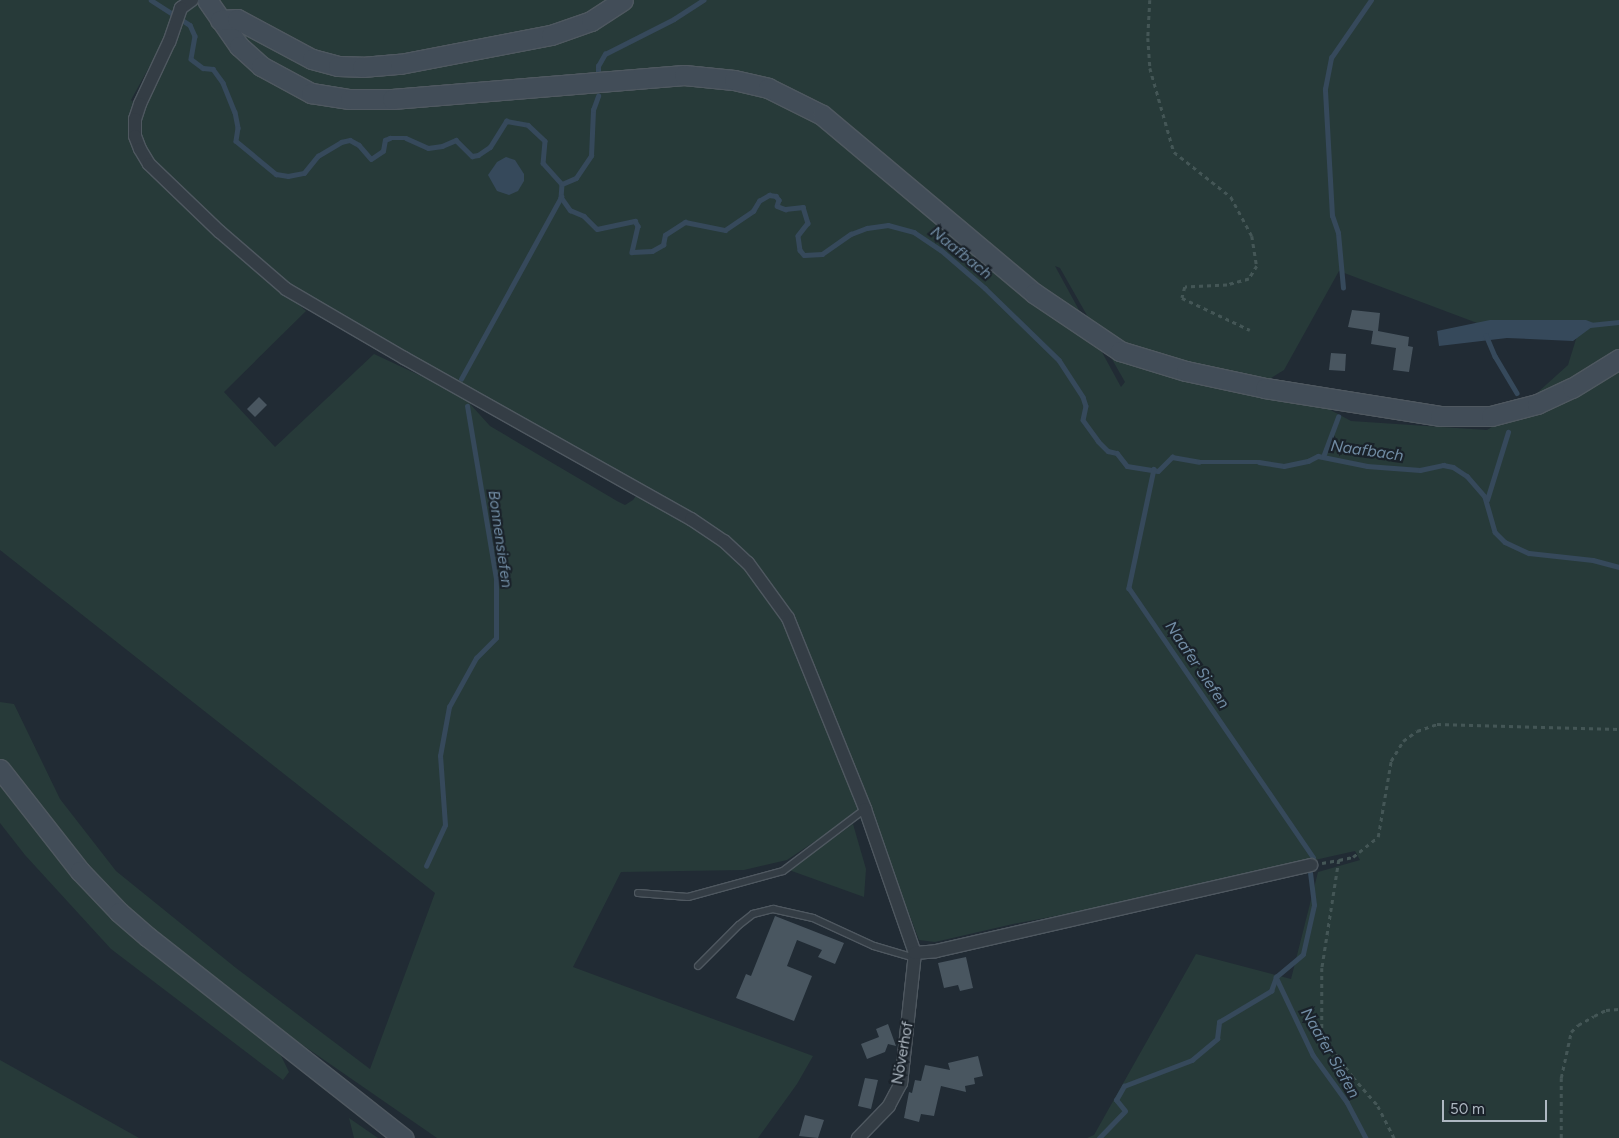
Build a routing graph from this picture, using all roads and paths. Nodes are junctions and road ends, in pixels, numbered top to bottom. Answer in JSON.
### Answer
{"nodes":[{"id":1,"x":192,"y":0,"type":"edge"},
{"id":2,"x":207,"y":0,"type":"edge"},
{"id":3,"x":623,"y":0,"type":"edge"},
{"id":4,"x":1150,"y":0,"type":"edge"},
{"id":5,"x":220,"y":20,"type":"junction"},
{"id":6,"x":1250,"y":330,"type":"dead end"},
{"id":7,"x":1619,"y":359,"type":"edge"},
{"id":8,"x":1619,"y":729,"type":"edge"},
{"id":9,"x":0,"y":768,"type":"edge"},
{"id":10,"x":865,"y":809,"type":"junction"},
{"id":11,"x":1339,"y":860,"type":"junction"},
{"id":12,"x":1311,"y":865,"type":"joint"},
{"id":13,"x":638,"y":893,"type":"dead end"},
{"id":14,"x":915,"y":956,"type":"junction"},
{"id":15,"x":698,"y":966,"type":"dead end"},
{"id":16,"x":1619,"y":1009,"type":"edge"},
{"id":17,"x":403,"y":1138,"type":"edge"},
{"id":18,"x":858,"y":1138,"type":"edge"},
{"id":19,"x":1394,"y":1138,"type":"edge"},
{"id":20,"x":1561,"y":1138,"type":"edge"}],
"edges":[{"from":1,"to":10,"type":"street"},
{"from":2,"to":5,"type":"main road"},
{"from":3,"to":5,"type":"main road"},
{"from":4,"to":6,"type":"path"},
{"from":5,"to":7,"type":"main road"},
{"from":8,"to":11,"type":"path"},
{"from":9,"to":17,"type":"main road"},
{"from":10,"to":13,"type":"lane"},
{"from":10,"to":14,"type":"street"},
{"from":11,"to":12,"type":"path"},
{"from":11,"to":19,"type":"path"},
{"from":12,"to":14,"type":"street"},
{"from":14,"to":15,"type":"lane"},
{"from":14,"to":18,"type":"street","name":"Növerhof"},
{"from":16,"to":20,"type":"path"}]}
